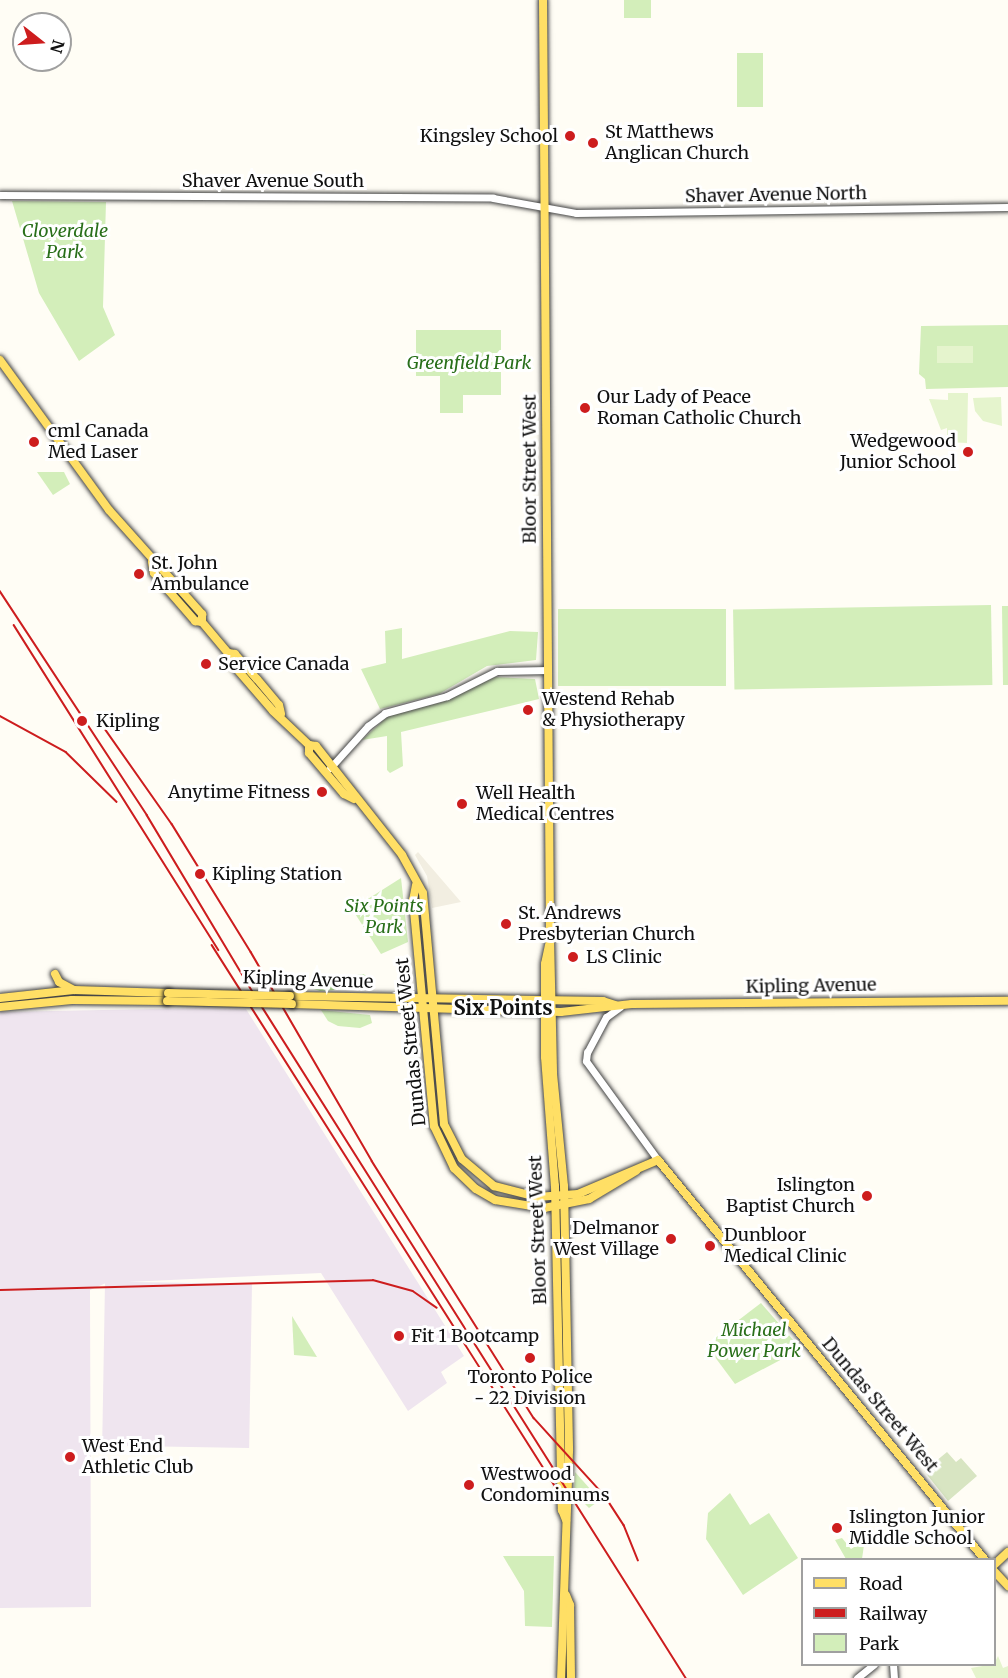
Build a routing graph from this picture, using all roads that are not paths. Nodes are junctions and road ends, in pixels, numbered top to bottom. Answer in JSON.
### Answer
{"nodes":[{"id":1,"x":543,"y":0,"type":"edge"},
{"id":2,"x":0,"y":195,"type":"edge"},
{"id":3,"x":546,"y":207,"type":"junction"},
{"id":4,"x":1008,"y":207,"type":"edge"},
{"id":5,"x":0,"y":360,"type":"edge"},
{"id":6,"x":548,"y":670,"type":"junction"},
{"id":7,"x":309,"y":745,"type":"junction"},
{"id":8,"x":333,"y":766,"type":"junction"},
{"id":9,"x":325,"y":773,"type":"junction"},
{"id":10,"x":354,"y":799,"type":"junction"},
{"id":11,"x":416,"y":885,"type":"junction"},
{"id":12,"x":74,"y":990,"type":"junction"},
{"id":13,"x":43,"y":994,"type":"junction"},
{"id":14,"x":167,"y":997,"type":"junction"},
{"id":15,"x":0,"y":998,"type":"edge"},
{"id":16,"x":549,"y":1000,"type":"junction"},
{"id":17,"x":1008,"y":1001,"type":"edge"},
{"id":18,"x":423,"y":1004,"type":"junction"},
{"id":19,"x":434,"y":1004,"type":"junction"},
{"id":20,"x":632,"y":1004,"type":"junction"},
{"id":21,"x":615,"y":1005,"type":"junction"},
{"id":22,"x":0,"y":1006,"type":"edge"},
{"id":23,"x":549,"y":1011,"type":"junction"},
{"id":24,"x":658,"y":1160,"type":"junction"},
{"id":25,"x":559,"y":1201,"type":"junction"},
{"id":26,"x":1008,"y":1552,"type":"edge"},
{"id":27,"x":982,"y":1558,"type":"edge"},
{"id":28,"x":996,"y":1563,"type":"edge"},
{"id":29,"x":996,"y":1573,"type":"edge"},
{"id":30,"x":1008,"y":1586,"type":"edge"},
{"id":31,"x":566,"y":1595,"type":"junction"},
{"id":32,"x":873,"y":1666,"type":"edge"},
{"id":33,"x":561,"y":1678,"type":"edge"},
{"id":34,"x":571,"y":1678,"type":"edge"},
{"id":35,"x":857,"y":1678,"type":"edge"}],
"edges":[{"from":1,"to":3,"type":"main road","name":"Bloor Street West"},
{"from":2,"to":3,"type":"street","name":"Shaver Avenue South"},
{"from":3,"to":4,"type":"street","name":"Shaver Avenue North"},
{"from":3,"to":6,"type":"main road","name":"Bloor Street West"},
{"from":5,"to":7,"type":"main road","name":"Dundas Street West"},
{"from":6,"to":8,"type":"street"},
{"from":6,"to":16,"type":"main road","name":"Bloor Street West"},
{"from":7,"to":8,"type":"main road","name":"Dundas Street West"},
{"from":7,"to":9,"type":"main road","name":"Dundas Street West"},
{"from":8,"to":9,"type":"street"},
{"from":8,"to":10,"type":"main road","name":"Dundas Street West"},
{"from":9,"to":10,"type":"main road","name":"Dundas Street West"},
{"from":10,"to":11,"type":"main road","name":"Dundas Street West"},
{"from":11,"to":18,"type":"main road","name":"Dundas Street West"},
{"from":11,"to":19,"type":"main road","name":"Dundas Street West"},
{"from":12,"to":13,"type":"main road","name":"Kipling Avenue"},
{"from":12,"to":13,"type":"main road"},
{"from":12,"to":14,"type":"main road","name":"Kipling Avenue"},
{"from":13,"to":15,"type":"main road","name":"Kipling Avenue"},
{"from":14,"to":18,"type":"main road","name":"Kipling Avenue","bridge":true},
{"from":14,"to":22,"type":"main road","name":"Kipling Avenue"},
{"from":16,"to":19,"type":"main road","name":"Kipling Avenue"},
{"from":16,"to":21,"type":"main road","name":"Kipling Avenue"},
{"from":16,"to":23,"type":"main road","name":"Bloor Street West"},
{"from":17,"to":20,"type":"main road","name":"Kipling Avenue"},
{"from":18,"to":19,"type":"main road","name":"Kipling Avenue"},
{"from":18,"to":25,"type":"main road","name":"Dundas Street West"},
{"from":19,"to":23,"type":"main road","name":"Kipling Avenue"},
{"from":19,"to":25,"type":"main road","name":"Dundas Street West"},
{"from":20,"to":21,"type":"main road","name":"Kipling Avenue"},
{"from":20,"to":24,"type":"street","name":"Dundas Street West"},
{"from":21,"to":23,"type":"main road","name":"Kipling Avenue"},
{"from":23,"to":25,"type":"main road","name":"Bloor Street West"},
{"from":24,"to":25,"type":"main road","name":"Dundas Street West"},
{"from":24,"to":27,"type":"main road","name":"Dundas Street West"},
{"from":25,"to":31,"type":"main road","name":"Bloor Street West"},
{"from":26,"to":28,"type":"main road"},
{"from":29,"to":30,"type":"main road"},
{"from":31,"to":33,"type":"main road","name":"Bloor Street West"},
{"from":31,"to":34,"type":"main road","name":"Bloor Street West"},
{"from":32,"to":35,"type":"street"}]}
